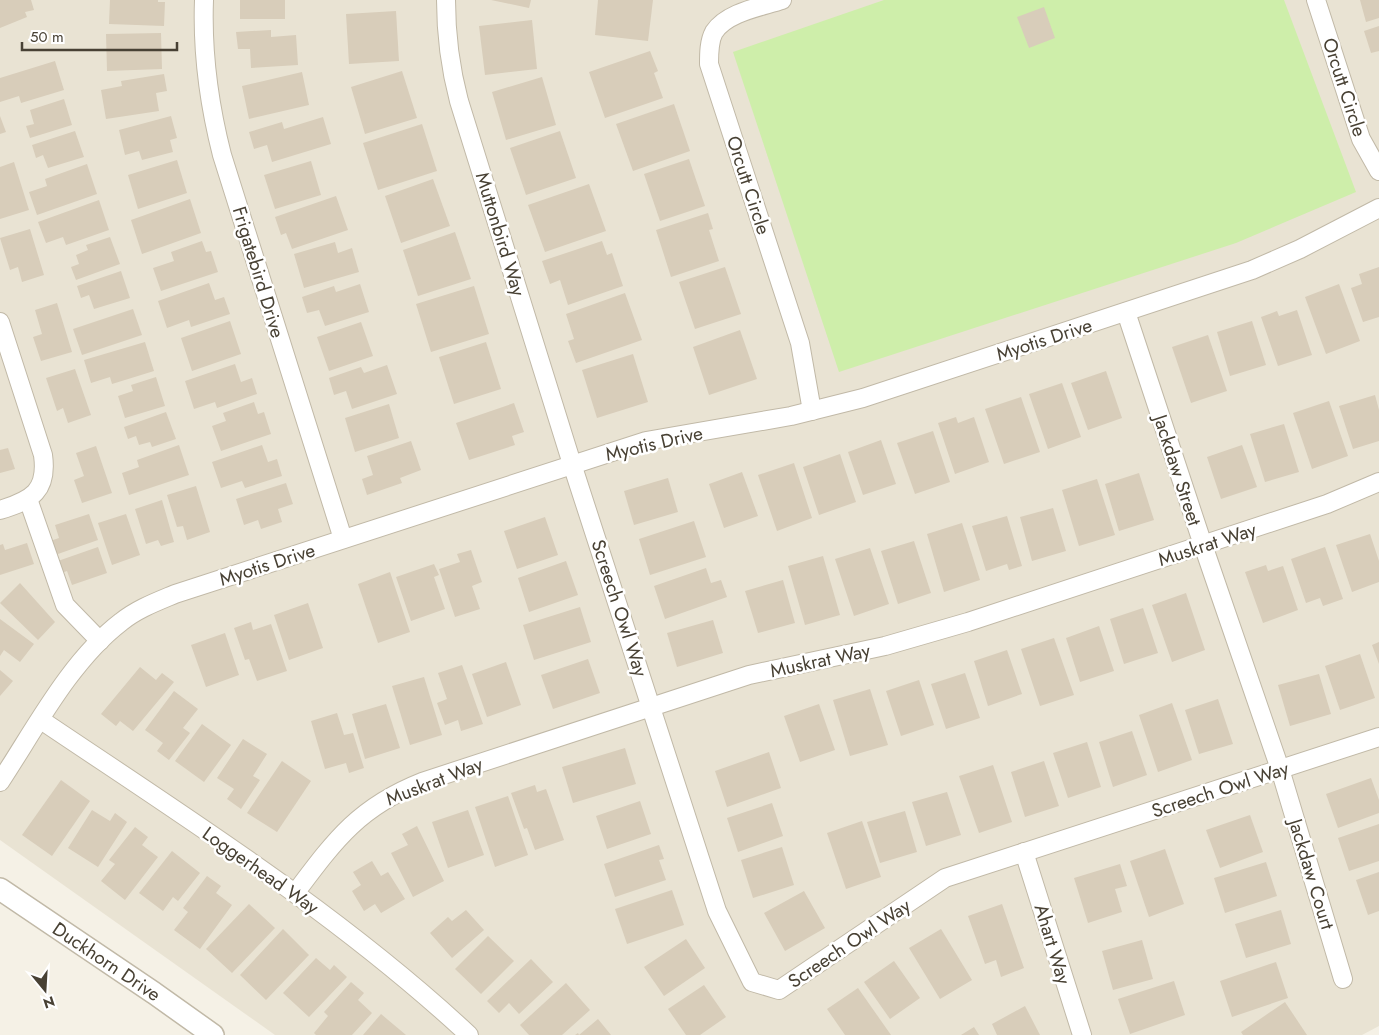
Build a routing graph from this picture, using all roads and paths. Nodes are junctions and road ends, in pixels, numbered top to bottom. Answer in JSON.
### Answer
{"nodes":[{"id":1,"x":204,"y":0,"type":"edge"},
{"id":2,"x":446,"y":0,"type":"edge"},
{"id":3,"x":782,"y":0,"type":"edge"},
{"id":4,"x":1316,"y":0,"type":"edge"},
{"id":5,"x":1379,"y":171,"type":"edge"},
{"id":6,"x":1379,"y":208,"type":"edge"},
{"id":7,"x":1126,"y":312,"type":"junction"},
{"id":8,"x":0,"y":322,"type":"edge"},
{"id":9,"x":812,"y":411,"type":"junction"},
{"id":10,"x":572,"y":464,"type":"junction"},
{"id":11,"x":1379,"y":482,"type":"edge"},
{"id":12,"x":28,"y":499,"type":"junction"},
{"id":13,"x":0,"y":510,"type":"edge"},
{"id":14,"x":342,"y":539,"type":"junction"},
{"id":15,"x":1202,"y":545,"type":"junction"},
{"id":16,"x":100,"y":640,"type":"junction"},
{"id":17,"x":652,"y":707,"type":"junction"},
{"id":18,"x":41,"y":720,"type":"junction"},
{"id":19,"x":1379,"y":737,"type":"edge"},
{"id":20,"x":1280,"y":770,"type":"junction"},
{"id":21,"x":0,"y":782,"type":"edge"},
{"id":22,"x":1024,"y":852,"type":"junction"},
{"id":23,"x":0,"y":890,"type":"edge"},
{"id":24,"x":296,"y":892,"type":"junction"},
{"id":25,"x":1343,"y":979,"type":"dead end"},
{"id":26,"x":213,"y":1035,"type":"edge"},
{"id":27,"x":469,"y":1035,"type":"edge"},
{"id":28,"x":1082,"y":1035,"type":"edge"}],
"edges":[{"from":1,"to":14,"type":"street","name":"Frigatebird Drive"},
{"from":2,"to":10,"type":"street","name":"Muttonbird Way"},
{"from":3,"to":9,"type":"street","name":"Orcutt Circle"},
{"from":4,"to":5,"type":"street","name":"Orcutt Circle"},
{"from":6,"to":7,"type":"street","name":"Myotis Drive"},
{"from":7,"to":9,"type":"street","name":"Myotis Drive"},
{"from":7,"to":15,"type":"street","name":"Jackdaw Street"},
{"from":8,"to":12,"type":"street"},
{"from":9,"to":10,"type":"street","name":"Myotis Drive"},
{"from":10,"to":14,"type":"street","name":"Myotis Drive"},
{"from":10,"to":17,"type":"street","name":"Screech Owl Way"},
{"from":11,"to":15,"type":"street","name":"Muskrat Way"},
{"from":12,"to":13,"type":"street"},
{"from":12,"to":16,"type":"street"},
{"from":14,"to":16,"type":"street","name":"Myotis Drive"},
{"from":15,"to":17,"type":"street","name":"Muskrat Way"},
{"from":15,"to":20,"type":"street","name":"Jackdaw Street"},
{"from":16,"to":18,"type":"street","name":"Myotis Drive"},
{"from":17,"to":22,"type":"street","name":"Screech Owl Way"},
{"from":17,"to":24,"type":"street","name":"Muskrat Way"},
{"from":18,"to":21,"type":"street","name":"Myotis Drive"},
{"from":18,"to":24,"type":"street","name":"Loggerhead Way"},
{"from":19,"to":20,"type":"street","name":"Screech Owl Way"},
{"from":20,"to":22,"type":"street","name":"Screech Owl Way"},
{"from":20,"to":25,"type":"street","name":"Jackdaw Court"},
{"from":22,"to":28,"type":"street","name":"Ahart Way"},
{"from":23,"to":26,"type":"street","name":"Duckhorn Drive"},
{"from":24,"to":27,"type":"street","name":"Loggerhead Way"}]}
